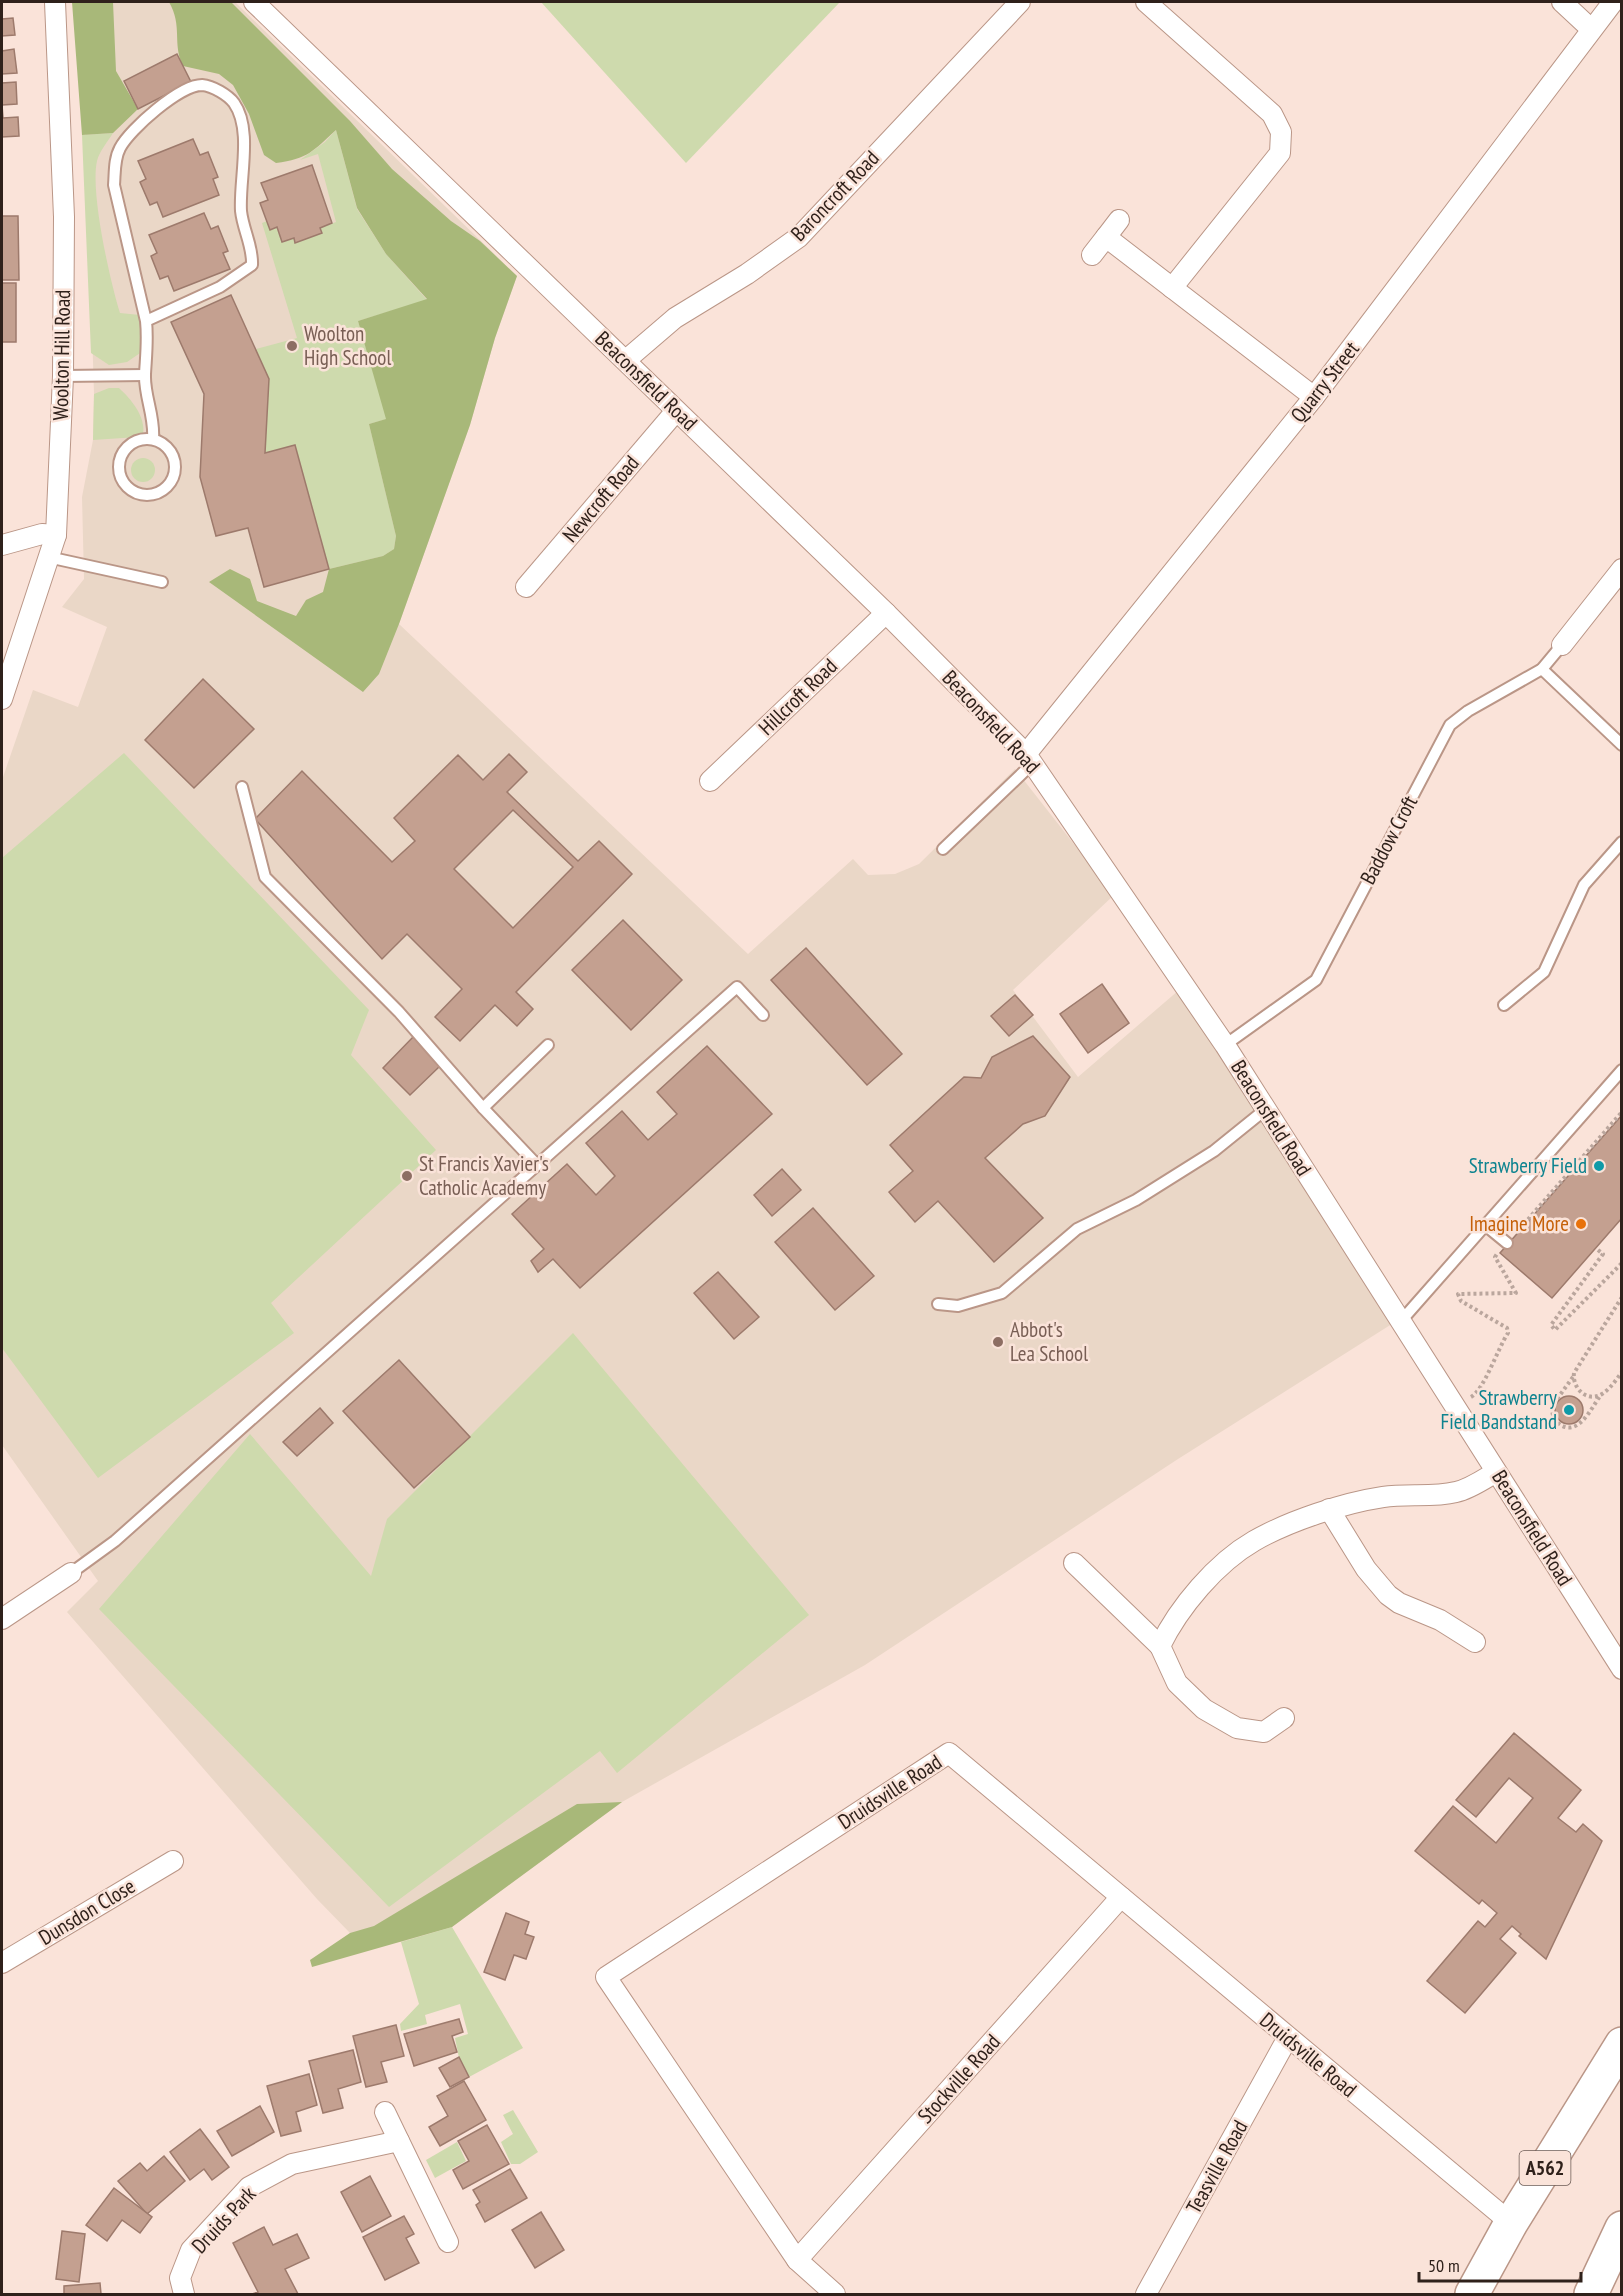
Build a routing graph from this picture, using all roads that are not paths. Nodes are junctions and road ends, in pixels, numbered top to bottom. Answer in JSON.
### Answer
{"nodes":[{"id":1,"x":55,"y":2,"type":"edge"},
{"id":2,"x":254,"y":2,"type":"edge"},
{"id":3,"x":1020,"y":2,"type":"edge"},
{"id":4,"x":1146,"y":2,"type":"edge"},
{"id":5,"x":1562,"y":2,"type":"edge"},
{"id":6,"x":1613,"y":2,"type":"edge"},
{"id":7,"x":1591,"y":29,"type":"junction"},
{"id":8,"x":1119,"y":220,"type":"dead end"},
{"id":9,"x":1106,"y":237,"type":"junction"},
{"id":10,"x":1092,"y":255,"type":"dead end"},
{"id":11,"x":1172,"y":288,"type":"junction"},
{"id":12,"x":146,"y":321,"type":"junction"},
{"id":13,"x":626,"y":360,"type":"junction"},
{"id":14,"x":145,"y":375,"type":"junction"},
{"id":15,"x":63,"y":376,"type":"junction"},
{"id":16,"x":1314,"y":397,"type":"junction"},
{"id":17,"x":676,"y":411,"type":"junction"},
{"id":18,"x":153,"y":439,"type":"junction"},
{"id":19,"x":56,"y":535,"type":"junction"},
{"id":20,"x":2,"y":544,"type":"edge"},
{"id":21,"x":48,"y":557,"type":"junction"},
{"id":22,"x":1622,"y":569,"type":"edge"},
{"id":23,"x":162,"y":582,"type":"dead end"},
{"id":24,"x":526,"y":587,"type":"dead end"},
{"id":25,"x":886,"y":613,"type":"junction"},
{"id":26,"x":1562,"y":645,"type":"joint"},
{"id":27,"x":1542,"y":669,"type":"junction"},
{"id":28,"x":2,"y":699,"type":"edge"},
{"id":29,"x":1622,"y":745,"type":"edge"},
{"id":30,"x":1030,"y":759,"type":"junction"},
{"id":31,"x":710,"y":781,"type":"dead end"},
{"id":32,"x":242,"y":787,"type":"dead end"},
{"id":33,"x":1622,"y":842,"type":"edge"},
{"id":34,"x":943,"y":849,"type":"dead end"},
{"id":35,"x":1504,"y":1005,"type":"dead end"},
{"id":36,"x":763,"y":1015,"type":"dead end"},
{"id":37,"x":548,"y":1045,"type":"dead end"},
{"id":38,"x":1225,"y":1045,"type":"junction"},
{"id":39,"x":1622,"y":1070,"type":"edge"},
{"id":40,"x":483,"y":1108,"type":"junction"},
{"id":41,"x":1266,"y":1109,"type":"junction"},
{"id":42,"x":537,"y":1165,"type":"junction"},
{"id":43,"x":1485,"y":1225,"type":"junction"},
{"id":44,"x":1507,"y":1243,"type":"road end"},
{"id":45,"x":938,"y":1304,"type":"dead end"},
{"id":46,"x":1401,"y":1321,"type":"junction"},
{"id":47,"x":1497,"y":1472,"type":"junction"},
{"id":48,"x":1329,"y":1509,"type":"junction"},
{"id":49,"x":1074,"y":1563,"type":"dead end"},
{"id":50,"x":71,"y":1573,"type":"joint"},
{"id":51,"x":2,"y":1619,"type":"edge"},
{"id":52,"x":1475,"y":1642,"type":"dead end"},
{"id":53,"x":1160,"y":1646,"type":"junction"},
{"id":54,"x":1622,"y":1669,"type":"edge"},
{"id":55,"x":1284,"y":1718,"type":"dead end"},
{"id":56,"x":173,"y":1861,"type":"dead end"},
{"id":57,"x":1122,"y":1897,"type":"junction"},
{"id":58,"x":2,"y":1963,"type":"edge"},
{"id":59,"x":1287,"y":2039,"type":"junction"},
{"id":60,"x":1622,"y":2044,"type":"edge"},
{"id":61,"x":385,"y":2112,"type":"dead end"},
{"id":62,"x":399,"y":2141,"type":"junction"},
{"id":63,"x":1510,"y":2223,"type":"junction"},
{"id":64,"x":1622,"y":2228,"type":"edge"},
{"id":65,"x":448,"y":2242,"type":"dead end"},
{"id":66,"x":796,"y":2260,"type":"junction"},
{"id":67,"x":184,"y":2295,"type":"edge"},
{"id":68,"x":835,"y":2295,"type":"edge"},
{"id":69,"x":1146,"y":2295,"type":"edge"},
{"id":70,"x":1473,"y":2295,"type":"edge"},
{"id":71,"x":1592,"y":2295,"type":"edge"}],
"edges":[{"from":1,"to":15,"type":"street","name":"Woolton Hill Road"},
{"from":2,"to":13,"type":"street","name":"Beaconsfield Road"},
{"from":3,"to":13,"type":"street","name":"Baroncroft Road"},
{"from":4,"to":11,"type":"street"},
{"from":5,"to":7,"type":"street"},
{"from":6,"to":7,"type":"street","name":"Quarry Street"},
{"from":7,"to":16,"type":"street","name":"Quarry Street"},
{"from":8,"to":9,"type":"street"},
{"from":9,"to":10,"type":"street"},
{"from":9,"to":11,"type":"street"},
{"from":11,"to":16,"type":"street"},
{"from":12,"to":12,"type":"lane"},
{"from":12,"to":14,"type":"lane"},
{"from":13,"to":17,"type":"street","name":"Beaconsfield Road"},
{"from":14,"to":15,"type":"lane"},
{"from":14,"to":18,"type":"lane"},
{"from":15,"to":19,"type":"street","name":"Woolton Hill Road"},
{"from":16,"to":30,"type":"street","name":"Quarry Street"},
{"from":17,"to":24,"type":"street","name":"Newcroft Road"},
{"from":17,"to":25,"type":"street","name":"Beaconsfield Road"},
{"from":18,"to":18,"type":"lane"},
{"from":19,"to":20,"type":"street"},
{"from":19,"to":21,"type":"street","name":"Woolton Hill Road"},
{"from":21,"to":23,"type":"lane"},
{"from":21,"to":28,"type":"street","name":"Woolton Hill Road"},
{"from":22,"to":26,"type":"street"},
{"from":25,"to":30,"type":"street","name":"Beaconsfield Road"},
{"from":25,"to":31,"type":"street","name":"Hillcroft Road"},
{"from":26,"to":27,"type":"lane","name":"Baddow Croft"},
{"from":27,"to":29,"type":"lane"},
{"from":27,"to":38,"type":"lane","name":"Baddow Croft"},
{"from":30,"to":34,"type":"lane"},
{"from":30,"to":38,"type":"street","name":"Beaconsfield Road"},
{"from":32,"to":40,"type":"lane"},
{"from":33,"to":35,"type":"lane"},
{"from":36,"to":42,"type":"lane"},
{"from":37,"to":40,"type":"lane"},
{"from":38,"to":41,"type":"street","name":"Beaconsfield Road"},
{"from":39,"to":43,"type":"lane"},
{"from":40,"to":42,"type":"lane"},
{"from":41,"to":45,"type":"lane"},
{"from":41,"to":46,"type":"street","name":"Beaconsfield Road"},
{"from":42,"to":50,"type":"lane"},
{"from":43,"to":44,"type":"lane"},
{"from":43,"to":46,"type":"lane"},
{"from":46,"to":47,"type":"street","name":"Beaconsfield Road"},
{"from":47,"to":48,"type":"street"},
{"from":47,"to":54,"type":"street","name":"Beaconsfield Road"},
{"from":48,"to":52,"type":"street"},
{"from":48,"to":53,"type":"street"},
{"from":49,"to":53,"type":"street"},
{"from":50,"to":51,"type":"street"},
{"from":53,"to":55,"type":"street"},
{"from":56,"to":58,"type":"street","name":"Dunsdon Close"},
{"from":57,"to":59,"type":"street","name":"Druidsville Road"},
{"from":57,"to":66,"type":"street","name":"Stockville Road"},
{"from":57,"to":66,"type":"street","name":"Druidsville Road"},
{"from":59,"to":63,"type":"street","name":"Druidsville Road"},
{"from":59,"to":69,"type":"street","name":"Teasville Road"},
{"from":60,"to":63,"type":"highway","number":"A562"},
{"from":61,"to":62,"type":"street"},
{"from":62,"to":65,"type":"street"},
{"from":62,"to":67,"type":"street","name":"Druids Park"},
{"from":63,"to":70,"type":"highway","number":"A562"},
{"from":64,"to":71,"type":"highway"},
{"from":66,"to":68,"type":"street","name":"Druidsville Road"}]}
